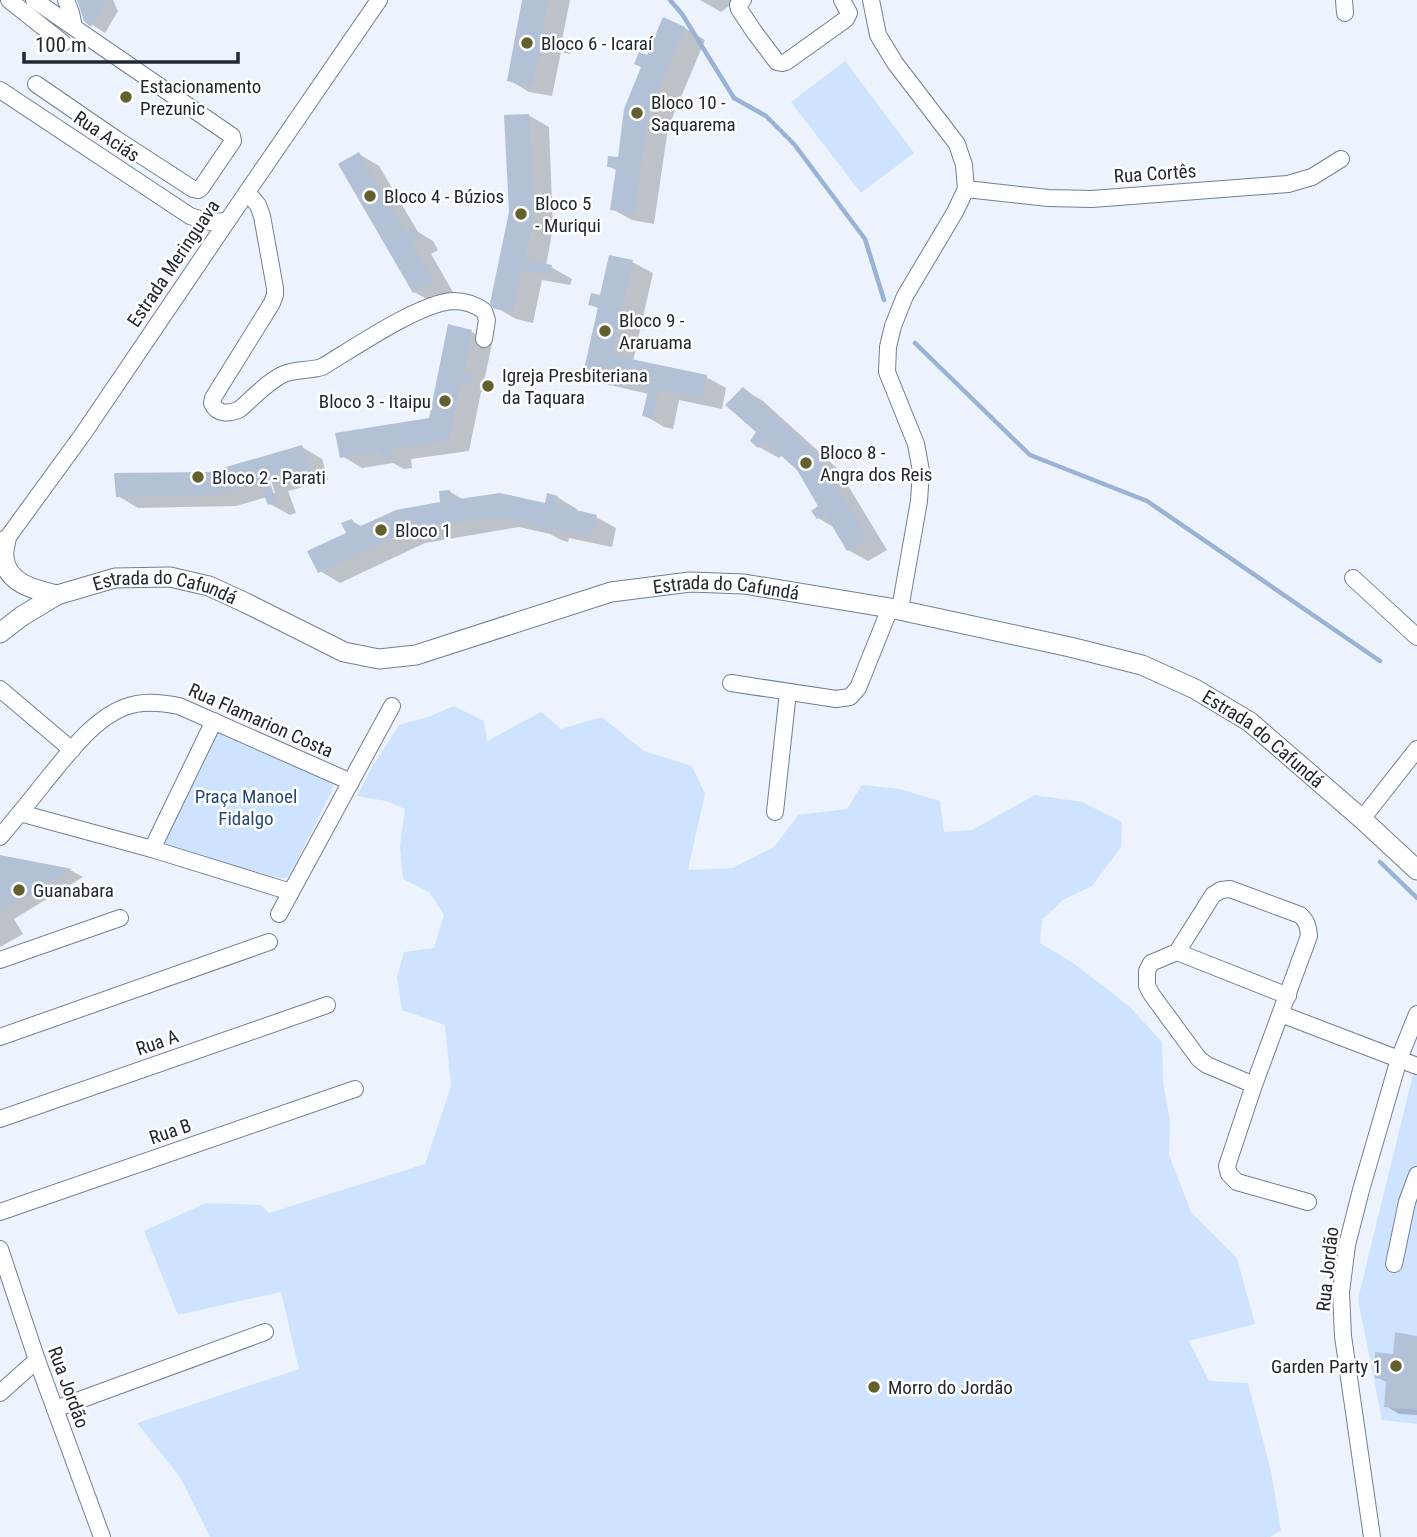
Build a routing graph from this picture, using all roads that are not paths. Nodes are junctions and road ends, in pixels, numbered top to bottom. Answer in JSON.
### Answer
{"nodes":[{"id":1,"x":9,"y":0,"type":"edge"},
{"id":2,"x":34,"y":0,"type":"edge"},
{"id":3,"x":66,"y":0,"type":"edge"},
{"id":4,"x":379,"y":0,"type":"edge"},
{"id":5,"x":743,"y":0,"type":"edge"},
{"id":6,"x":842,"y":0,"type":"edge"},
{"id":7,"x":871,"y":0,"type":"edge"},
{"id":8,"x":74,"y":27,"type":"junction"},
{"id":9,"x":63,"y":43,"type":"dead end"},
{"id":10,"x":36,"y":84,"type":"dead end"},
{"id":11,"x":0,"y":90,"type":"edge"},
{"id":12,"x":1341,"y":159,"type":"dead end"},
{"id":13,"x":966,"y":190,"type":"junction"},
{"id":14,"x":247,"y":191,"type":"junction"},
{"id":15,"x":190,"y":216,"type":"junction"},
{"id":16,"x":227,"y":221,"type":"junction"},
{"id":17,"x":206,"y":252,"type":"junction"},
{"id":18,"x":484,"y":339,"type":"dead end"},
{"id":19,"x":3,"y":544,"type":"edge"},
{"id":20,"x":1353,"y":578,"type":"dead end"},
{"id":21,"x":57,"y":595,"type":"junction"},
{"id":22,"x":895,"y":608,"type":"junction"},
{"id":23,"x":0,"y":633,"type":"edge"},
{"id":24,"x":1417,"y":637,"type":"edge"},
{"id":25,"x":731,"y":684,"type":"dead end"},
{"id":26,"x":0,"y":689,"type":"edge"},
{"id":27,"x":788,"y":692,"type":"junction"},
{"id":28,"x":392,"y":706,"type":"dead end"},
{"id":29,"x":214,"y":720,"type":"junction"},
{"id":30,"x":1417,"y":749,"type":"edge"},
{"id":31,"x":72,"y":750,"type":"junction"},
{"id":32,"x":351,"y":782,"type":"junction"},
{"id":33,"x":775,"y":812,"type":"dead end"},
{"id":34,"x":20,"y":813,"type":"junction"},
{"id":35,"x":1362,"y":819,"type":"junction"},
{"id":36,"x":0,"y":837,"type":"edge"},
{"id":37,"x":152,"y":849,"type":"junction"},
{"id":38,"x":1417,"y":870,"type":"edge"},
{"id":39,"x":291,"y":891,"type":"junction"},
{"id":40,"x":279,"y":914,"type":"dead end"},
{"id":41,"x":120,"y":918,"type":"dead end"},
{"id":42,"x":269,"y":942,"type":"dead end"},
{"id":43,"x":1177,"y":952,"type":"junction"},
{"id":44,"x":0,"y":960,"type":"edge"},
{"id":45,"x":1288,"y":996,"type":"junction"},
{"id":46,"x":327,"y":1005,"type":"dead end"},
{"id":47,"x":1281,"y":1014,"type":"junction"},
{"id":48,"x":1417,"y":1014,"type":"edge"},
{"id":49,"x":0,"y":1037,"type":"edge"},
{"id":50,"x":1399,"y":1059,"type":"junction"},
{"id":51,"x":1417,"y":1066,"type":"edge"},
{"id":52,"x":1254,"y":1085,"type":"junction"},
{"id":53,"x":355,"y":1089,"type":"dead end"},
{"id":54,"x":0,"y":1119,"type":"edge"},
{"id":55,"x":1417,"y":1175,"type":"edge"},
{"id":56,"x":1308,"y":1202,"type":"dead end"},
{"id":57,"x":0,"y":1212,"type":"edge"},
{"id":58,"x":0,"y":1249,"type":"edge"},
{"id":59,"x":1394,"y":1264,"type":"dead end"},
{"id":60,"x":13,"y":1287,"type":"junction"},
{"id":61,"x":0,"y":1300,"type":"edge"},
{"id":62,"x":265,"y":1332,"type":"dead end"},
{"id":63,"x":37,"y":1360,"type":"junction"},
{"id":64,"x":0,"y":1393,"type":"edge"},
{"id":65,"x":55,"y":1409,"type":"junction"},
{"id":66,"x":102,"y":1537,"type":"edge"},
{"id":67,"x":1372,"y":1537,"type":"edge"}],
"edges":[{"from":1,"to":9,"type":"street"},
{"from":2,"to":8,"type":"street"},
{"from":3,"to":8,"type":"street"},
{"from":4,"to":14,"type":"street","name":"Estrada Meringuava"},
{"from":5,"to":6,"type":"street"},
{"from":7,"to":13,"type":"street"},
{"from":8,"to":10,"type":"street"},
{"from":11,"to":15,"type":"street","name":"Rua Aciás"},
{"from":12,"to":13,"type":"street","name":"Rua Cortês"},
{"from":13,"to":22,"type":"street"},
{"from":14,"to":16,"type":"street","name":"Estrada Meringuava"},
{"from":14,"to":18,"type":"street"},
{"from":15,"to":16,"type":"street","name":"Rua Aciás"},
{"from":15,"to":17,"type":"street"},
{"from":16,"to":17,"type":"street","name":"Estrada Meringuava"},
{"from":17,"to":19,"type":"street","name":"Estrada Meringuava"},
{"from":19,"to":21,"type":"main road"},
{"from":20,"to":24,"type":"street"},
{"from":21,"to":22,"type":"main road","name":"Estrada do Cafundá"},
{"from":21,"to":23,"type":"main road","name":"Estrada do Cafundá"},
{"from":22,"to":27,"type":"street"},
{"from":22,"to":35,"type":"main road","name":"Estrada do Cafundá"},
{"from":25,"to":27,"type":"street"},
{"from":26,"to":31,"type":"street"},
{"from":27,"to":33,"type":"street"},
{"from":28,"to":32,"type":"street"},
{"from":29,"to":31,"type":"street","name":"Rua Flamarion Costa"},
{"from":29,"to":32,"type":"street","name":"Rua Flamarion Costa"},
{"from":29,"to":37,"type":"street"},
{"from":30,"to":35,"type":"street"},
{"from":31,"to":34,"type":"street","name":"Rua Flamarion Costa"},
{"from":32,"to":39,"type":"street"},
{"from":34,"to":36,"type":"street","name":"Rua Flamarion Costa"},
{"from":34,"to":37,"type":"street"},
{"from":35,"to":38,"type":"main road","name":"Estrada do Cafundá"},
{"from":37,"to":39,"type":"street"},
{"from":39,"to":40,"type":"street"},
{"from":41,"to":44,"type":"street"},
{"from":42,"to":49,"type":"street"},
{"from":43,"to":45,"type":"street"},
{"from":43,"to":45,"type":"street"},
{"from":43,"to":52,"type":"street"},
{"from":45,"to":47,"type":"street"},
{"from":46,"to":54,"type":"street","name":"Rua A"},
{"from":47,"to":50,"type":"street"},
{"from":47,"to":52,"type":"street"},
{"from":48,"to":50,"type":"street","name":"Rua Jordão"},
{"from":50,"to":51,"type":"street"},
{"from":50,"to":67,"type":"street","name":"Rua Jordão"},
{"from":52,"to":56,"type":"street"},
{"from":53,"to":57,"type":"street","name":"Rua B"},
{"from":55,"to":59,"type":"street"},
{"from":58,"to":60,"type":"street","name":"Rua Jordão"},
{"from":60,"to":61,"type":"street"},
{"from":60,"to":63,"type":"street","name":"Rua Jordão"},
{"from":62,"to":65,"type":"street"},
{"from":63,"to":64,"type":"street"},
{"from":63,"to":65,"type":"street","name":"Rua Jordão"},
{"from":65,"to":66,"type":"street","name":"Rua Jordão"}]}
